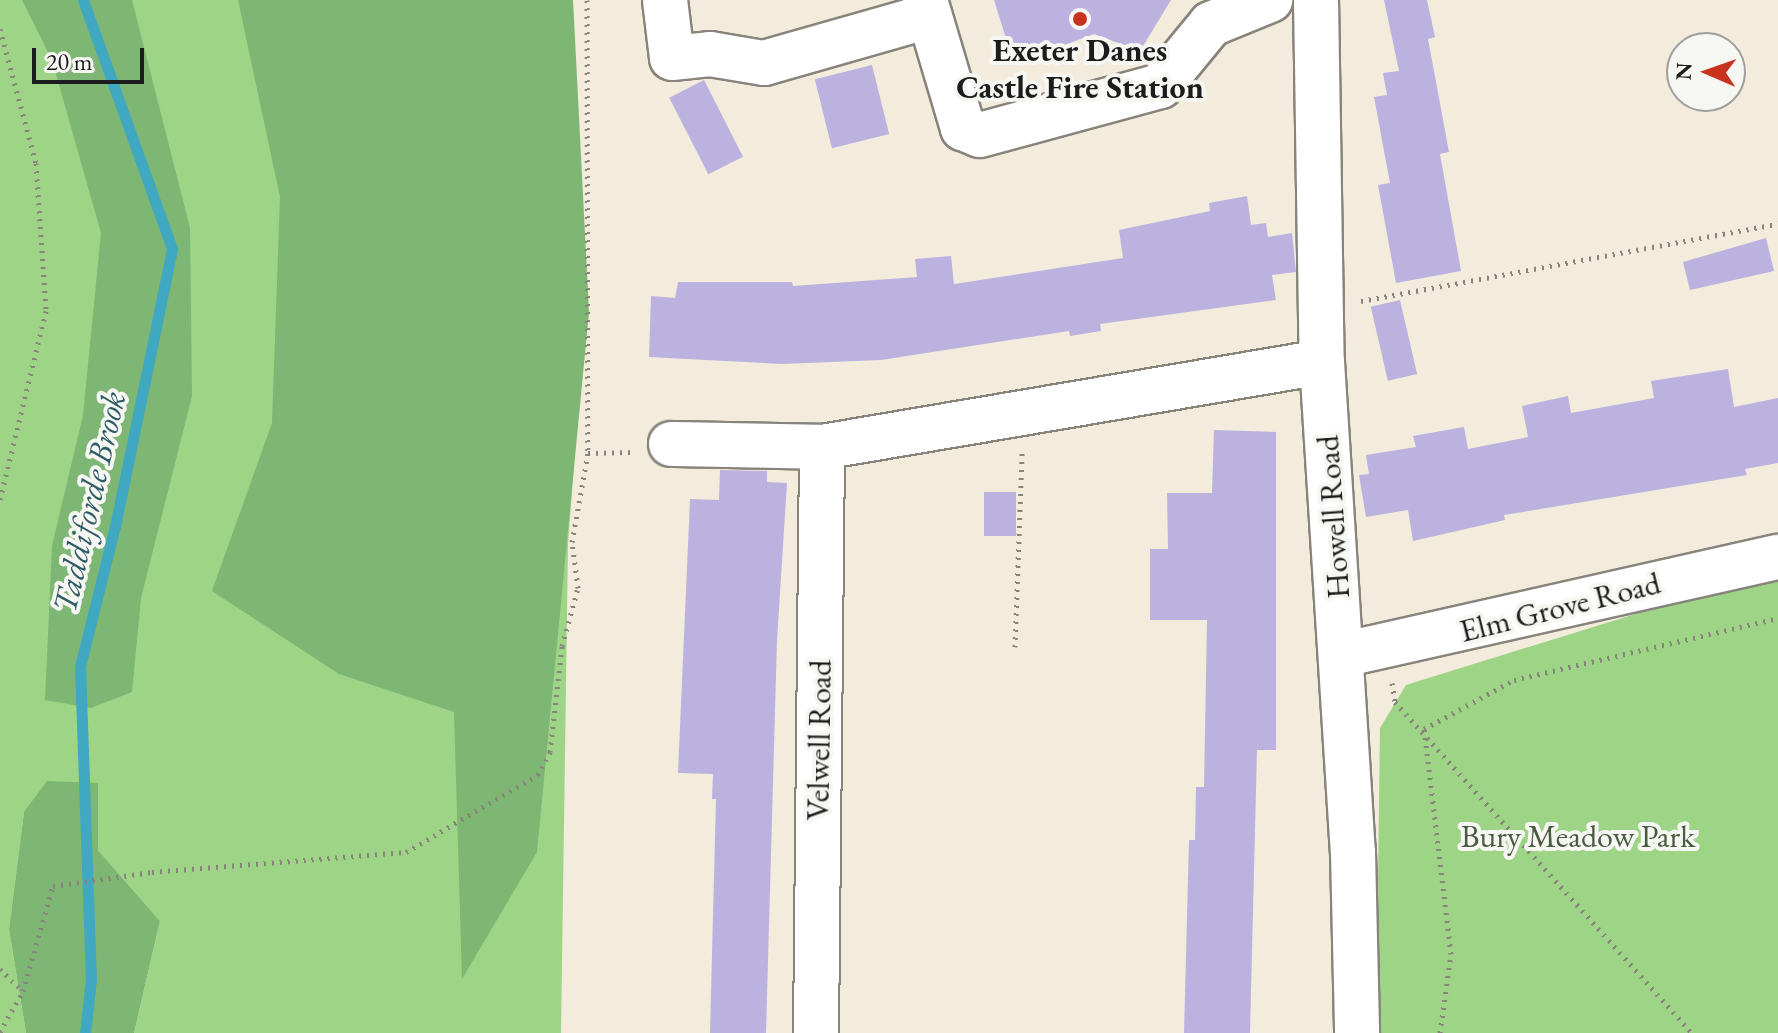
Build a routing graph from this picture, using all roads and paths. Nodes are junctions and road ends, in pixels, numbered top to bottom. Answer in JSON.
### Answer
{"nodes":[{"id":1,"x":665,"y":0,"type":"edge"},
{"id":2,"x":1270,"y":0,"type":"edge"},
{"id":3,"x":1316,"y":0,"type":"edge"},
{"id":4,"x":589,"y":1,"type":"edge"},
{"id":5,"x":927,"y":8,"type":"edge"},
{"id":6,"x":0,"y":29,"type":"edge"},
{"id":7,"x":1778,"y":224,"type":"edge"},
{"id":8,"x":1320,"y":308,"type":"junction"},
{"id":9,"x":1322,"y":362,"type":"junction"},
{"id":10,"x":1019,"y":414,"type":"junction"},
{"id":11,"x":671,"y":444,"type":"joint"},
{"id":12,"x":822,"y":447,"type":"junction"},
{"id":13,"x":588,"y":453,"type":"junction"},
{"id":14,"x":0,"y":499,"type":"edge"},
{"id":15,"x":1778,"y":557,"type":"edge"},
{"id":16,"x":1778,"y":618,"type":"edge"},
{"id":17,"x":1015,"y":647,"type":"dead end"},
{"id":18,"x":1385,"y":647,"type":"junction"},
{"id":19,"x":1342,"y":655,"type":"junction"},
{"id":20,"x":1424,"y":729,"type":"junction"},
{"id":21,"x":0,"y":969,"type":"edge"},
{"id":22,"x":23,"y":991,"type":"junction"},
{"id":23,"x":0,"y":1032,"type":"edge"},
{"id":24,"x":816,"y":1033,"type":"edge"},
{"id":25,"x":1357,"y":1033,"type":"edge"},
{"id":26,"x":1440,"y":1033,"type":"edge"},
{"id":27,"x":1692,"y":1033,"type":"edge"}],
"edges":[{"from":1,"to":5,"type":"street"},
{"from":2,"to":5,"type":"street"},
{"from":3,"to":8,"type":"street","name":"Howell Road"},
{"from":4,"to":13,"type":"path"},
{"from":6,"to":14,"type":"path"},
{"from":7,"to":8,"type":"path"},
{"from":8,"to":9,"type":"street","name":"Howell Road"},
{"from":9,"to":10,"type":"street"},
{"from":9,"to":19,"type":"street","name":"Howell Road"},
{"from":10,"to":12,"type":"street"},
{"from":10,"to":17,"type":"path"},
{"from":11,"to":12,"type":"street"},
{"from":11,"to":13,"type":"path"},
{"from":12,"to":24,"type":"street","name":"Velwell Road"},
{"from":13,"to":22,"type":"path"},
{"from":15,"to":18,"type":"street","name":"Elm Grove Road"},
{"from":16,"to":20,"type":"path"},
{"from":18,"to":19,"type":"street","name":"Elm Grove Road"},
{"from":18,"to":20,"type":"path"},
{"from":19,"to":25,"type":"street","name":"Howell Road"},
{"from":20,"to":26,"type":"path"},
{"from":20,"to":27,"type":"path"},
{"from":21,"to":22,"type":"path"},
{"from":22,"to":23,"type":"path"}]}
